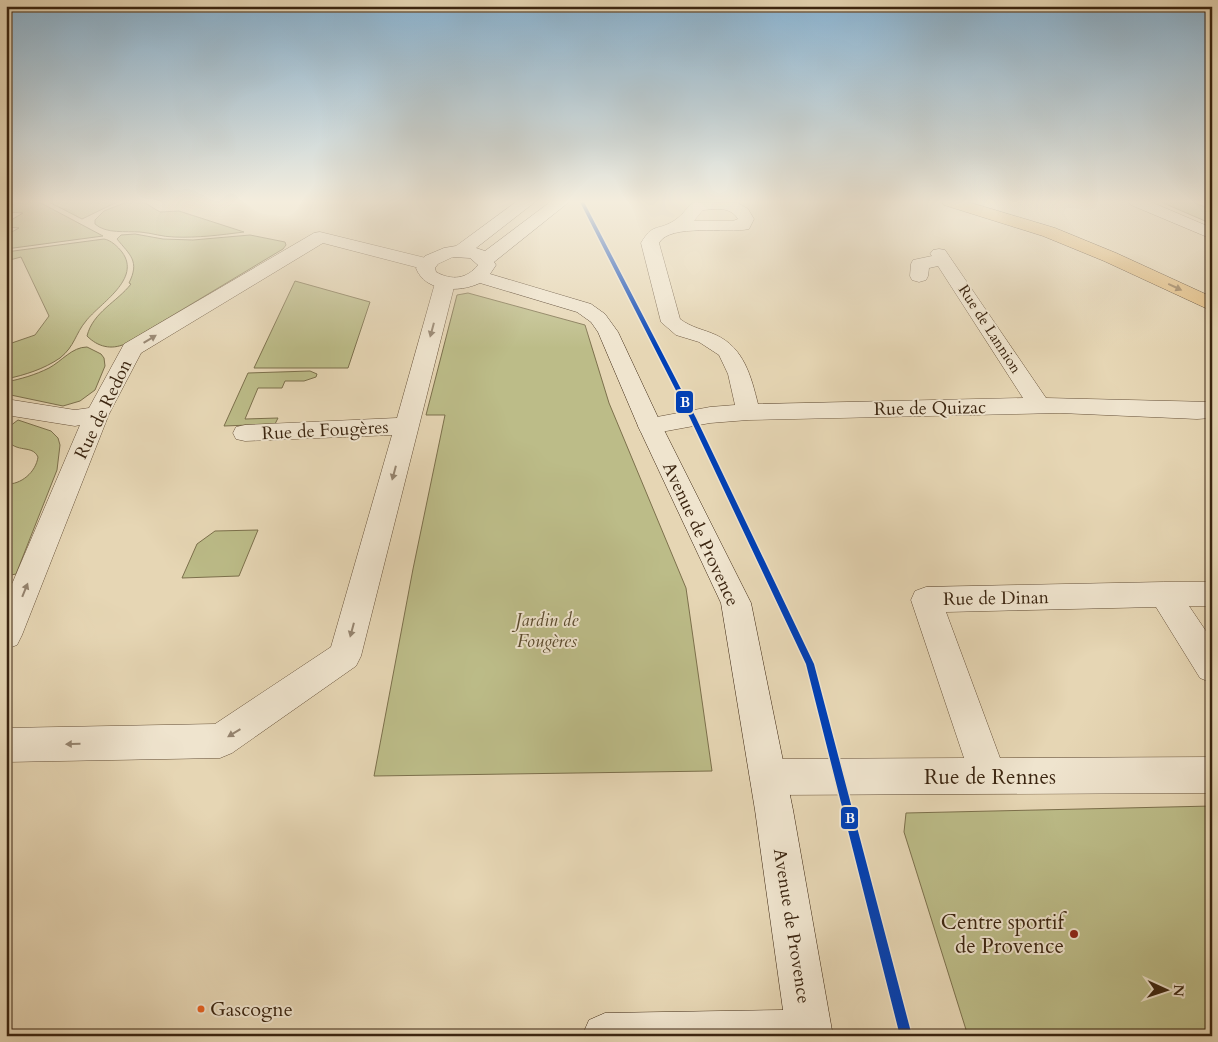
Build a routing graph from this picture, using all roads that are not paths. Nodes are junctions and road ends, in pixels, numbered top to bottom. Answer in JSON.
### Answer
{"nodes":[{"id":1,"x":297,"y":251,"type":"edge"},
{"id":2,"x":374,"y":251,"type":"edge"},
{"id":3,"x":503,"y":251,"type":"edge"},
{"id":4,"x":652,"y":251,"type":"edge"},
{"id":5,"x":1096,"y":251,"type":"edge"},
{"id":6,"x":1131,"y":251,"type":"edge"},
{"id":7,"x":460,"y":252,"type":"joint"},
{"id":8,"x":427,"y":264,"type":"junction"},
{"id":9,"x":482,"y":268,"type":"junction"},
{"id":10,"x":919,"y":276,"type":"dead end"},
{"id":11,"x":445,"y":283,"type":"junction"},
{"id":12,"x":1212,"y":288,"type":"edge"},
{"id":13,"x":1212,"y":305,"type":"edge"},
{"id":14,"x":1039,"y":405,"type":"junction"},
{"id":15,"x":6,"y":408,"type":"edge"},
{"id":16,"x":1212,"y":410,"type":"edge"},
{"id":17,"x":748,"y":412,"type":"junction"},
{"id":18,"x":97,"y":414,"type":"junction"},
{"id":19,"x":407,"y":426,"type":"junction"},
{"id":20,"x":650,"y":426,"type":"junction"},
{"id":21,"x":245,"y":433,"type":"dead end"},
{"id":22,"x":1164,"y":594,"type":"junction"},
{"id":23,"x":1212,"y":594,"type":"edge"},
{"id":24,"x":6,"y":635,"type":"edge"},
{"id":25,"x":1212,"y":668,"type":"edge"},
{"id":26,"x":6,"y":745,"type":"edge"},
{"id":27,"x":768,"y":776,"type":"junction"},
{"id":28,"x":1212,"y":776,"type":"edge"},
{"id":29,"x":989,"y":777,"type":"junction"},
{"id":30,"x":810,"y":1034,"type":"edge"},
{"id":31,"x":605,"y":1036,"type":"edge"}],
"edges":[{"from":18,"to":1,"type":"street","name":"Rue de Redon","one_way":true},
{"from":2,"to":8,"type":"street","name":"Rue de Redon","one_way":true},
{"from":3,"to":9,"type":"street"},
{"from":4,"to":17,"type":"street"},
{"from":5,"to":13,"type":"main road","one_way":true},
{"from":6,"to":12,"type":"main road"},
{"from":7,"to":8,"type":"street"},
{"from":7,"to":9,"type":"street","name":"Avenue de Provence"},
{"from":8,"to":11,"type":"street"},
{"from":9,"to":11,"type":"street"},
{"from":9,"to":20,"type":"street","name":"Avenue de Provence"},
{"from":10,"to":14,"type":"street","name":"Rue de Lannion"},
{"from":11,"to":19,"type":"street","name":"Rue de Fougères","one_way":true},
{"from":14,"to":16,"type":"street","name":"Rue de Quizac"},
{"from":14,"to":17,"type":"street","name":"Rue de Quizac"},
{"from":15,"to":18,"type":"street"},
{"from":17,"to":20,"type":"street","name":"Rue de Quizac"},
{"from":24,"to":18,"type":"street","name":"Rue de Redon","one_way":true},
{"from":19,"to":21,"type":"street","name":"Rue de Fougères"},
{"from":19,"to":26,"type":"street","one_way":true},
{"from":20,"to":27,"type":"street","name":"Avenue de Provence"},
{"from":22,"to":23,"type":"street","name":"Rue de Dinan"},
{"from":22,"to":25,"type":"street"},
{"from":22,"to":29,"type":"street","name":"Rue de Dinan"},
{"from":27,"to":29,"type":"street","name":"Rue de Rennes"},
{"from":27,"to":30,"type":"street","name":"Avenue de Provence"},
{"from":28,"to":29,"type":"street","name":"Rue de Rennes"},
{"from":30,"to":31,"type":"street"}]}
